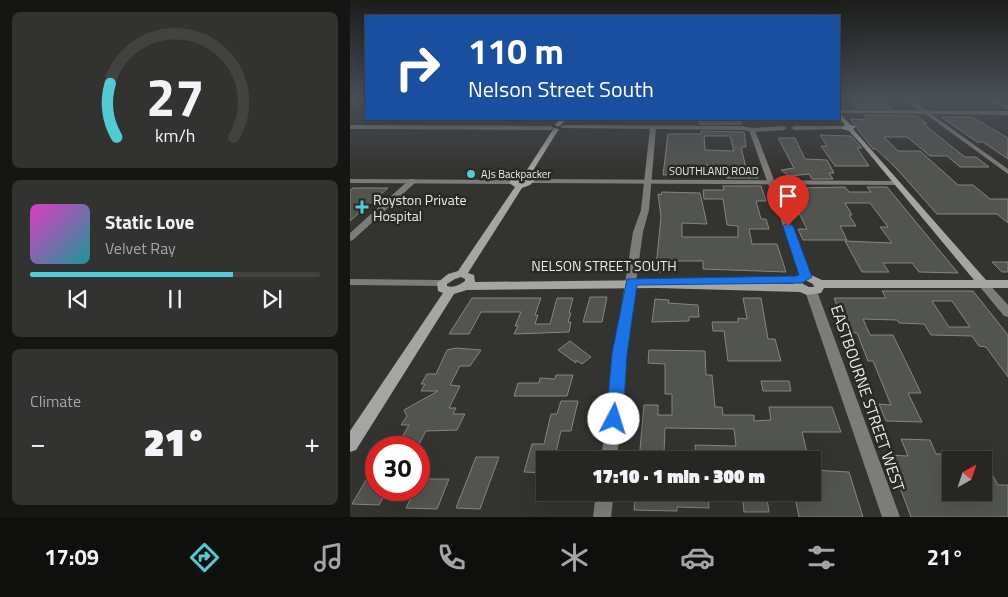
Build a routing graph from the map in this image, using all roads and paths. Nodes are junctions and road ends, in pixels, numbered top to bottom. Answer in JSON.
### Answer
{"nodes":[{"id":1,"x":560,"y":123,"type":"edge"},
{"id":2,"x":845,"y":123,"type":"edge"},
{"id":3,"x":941,"y":123,"type":"edge"},
{"id":4,"x":350,"y":127,"type":"edge"},
{"id":5,"x":557,"y":127,"type":"junction"},
{"id":6,"x":653,"y":128,"type":"junction"},
{"id":7,"x":848,"y":128,"type":"junction"},
{"id":8,"x":752,"y":130,"type":"junction"},
{"id":9,"x":1008,"y":172,"type":"edge"},
{"id":10,"x":350,"y":181,"type":"edge"},
{"id":11,"x":413,"y":181,"type":"junction"},
{"id":12,"x":522,"y":181,"type":"junction"},
{"id":13,"x":648,"y":182,"type":"junction"},
{"id":14,"x":772,"y":182,"type":"junction"},
{"id":15,"x":897,"y":183,"type":"junction"},
{"id":16,"x":350,"y":238,"type":"edge"},
{"id":17,"x":466,"y":279,"type":"junction"},
{"id":18,"x":350,"y":282,"type":"edge"},
{"id":19,"x":631,"y":284,"type":"junction"},
{"id":20,"x":807,"y":284,"type":"junction"},
{"id":21,"x":1008,"y":284,"type":"edge"},
{"id":22,"x":984,"y":285,"type":"junction"},
{"id":23,"x":446,"y":287,"type":"junction"},
{"id":24,"x":1008,"y":313,"type":"edge"},
{"id":25,"x":350,"y":445,"type":"edge"},
{"id":26,"x":610,"y":451,"type":"edge"},
{"id":27,"x":604,"y":501,"type":"edge"},
{"id":28,"x":602,"y":517,"type":"edge"},
{"id":29,"x":891,"y":517,"type":"edge"}],
"edges":[{"from":1,"to":5,"type":"main road"},
{"from":2,"to":7,"type":"main road"},
{"from":3,"to":9,"type":"street"},
{"from":4,"to":5,"type":"street"},
{"from":5,"to":6,"type":"street"},
{"from":5,"to":12,"type":"main road"},
{"from":6,"to":8,"type":"street"},
{"from":6,"to":13,"type":"street"},
{"from":7,"to":8,"type":"street"},
{"from":7,"to":15,"type":"main road"},
{"from":8,"to":14,"type":"street","name":"EASTBOURNE STREET WEST"},
{"from":10,"to":11,"type":"street","name":"SOUTHLAND ROAD"},
{"from":11,"to":12,"type":"street","name":"SOUTHLAND ROAD"},
{"from":11,"to":16,"type":"street"},
{"from":12,"to":13,"type":"street","name":"SOUTHLAND ROAD"},
{"from":12,"to":17,"type":"main road"},
{"from":13,"to":14,"type":"street","name":"SOUTHLAND ROAD"},
{"from":13,"to":19,"type":"street"},
{"from":14,"to":15,"type":"street","name":"SOUTHLAND ROAD"},
{"from":14,"to":20,"type":"street","name":"EASTBOURNE STREET WEST"},
{"from":15,"to":22,"type":"main road"},
{"from":17,"to":19,"type":"main road","name":"NELSON STREET SOUTH"},
{"from":17,"to":23,"type":"main road","name":"NELSON STREET SOUTH"},
{"from":18,"to":23,"type":"street"},
{"from":19,"to":20,"type":"main road","name":"NELSON STREET SOUTH"},
{"from":19,"to":26,"type":"street"},
{"from":20,"to":22,"type":"main road","name":"NELSON STREET SOUTH"},
{"from":20,"to":29,"type":"street","name":"EASTBOURNE STREET WEST"},
{"from":21,"to":22,"type":"main road","name":"NELSON STREET SOUTH"},
{"from":22,"to":24,"type":"street"},
{"from":23,"to":25,"type":"main road"},
{"from":27,"to":28,"type":"street"}]}
